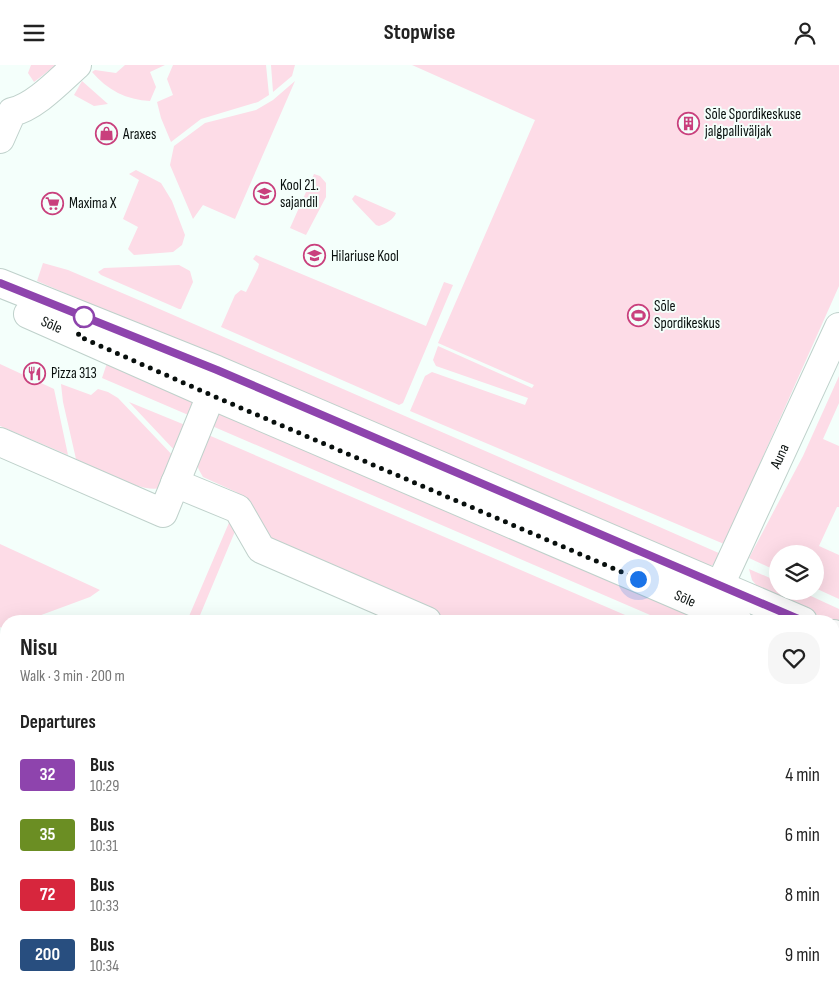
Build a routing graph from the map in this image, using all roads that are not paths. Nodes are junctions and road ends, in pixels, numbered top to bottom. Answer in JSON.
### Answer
{"nodes":[{"id":1,"x":77,"y":65,"type":"edge"},
{"id":2,"x":0,"y":139,"type":"edge"},
{"id":3,"x":0,"y":283,"type":"edge"},
{"id":4,"x":0,"y":302,"type":"edge"},
{"id":5,"x":839,"y":327,"type":"edge"},
{"id":6,"x":211,"y":395,"type":"junction"},
{"id":7,"x":0,"y":442,"type":"edge"},
{"id":8,"x":175,"y":483,"type":"junction"},
{"id":9,"x":714,"y":597,"type":"junction"},
{"id":10,"x":413,"y":615,"type":"edge"},
{"id":11,"x":732,"y":615,"type":"edge"},
{"id":12,"x":781,"y":615,"type":"edge"}],
"edges":[{"from":1,"to":2,"type":"main road"},
{"from":3,"to":9,"type":"main road","name":"Sõle"},
{"from":4,"to":6,"type":"main road","name":"Sõle"},
{"from":5,"to":9,"type":"main road","name":"Auna"},
{"from":6,"to":8,"type":"main road"},
{"from":6,"to":9,"type":"main road","name":"Sõle"},
{"from":7,"to":8,"type":"main road"},
{"from":8,"to":10,"type":"main road"},
{"from":9,"to":11,"type":"main road","name":"Sõle"},
{"from":9,"to":12,"type":"main road","name":"Sõle"}]}
